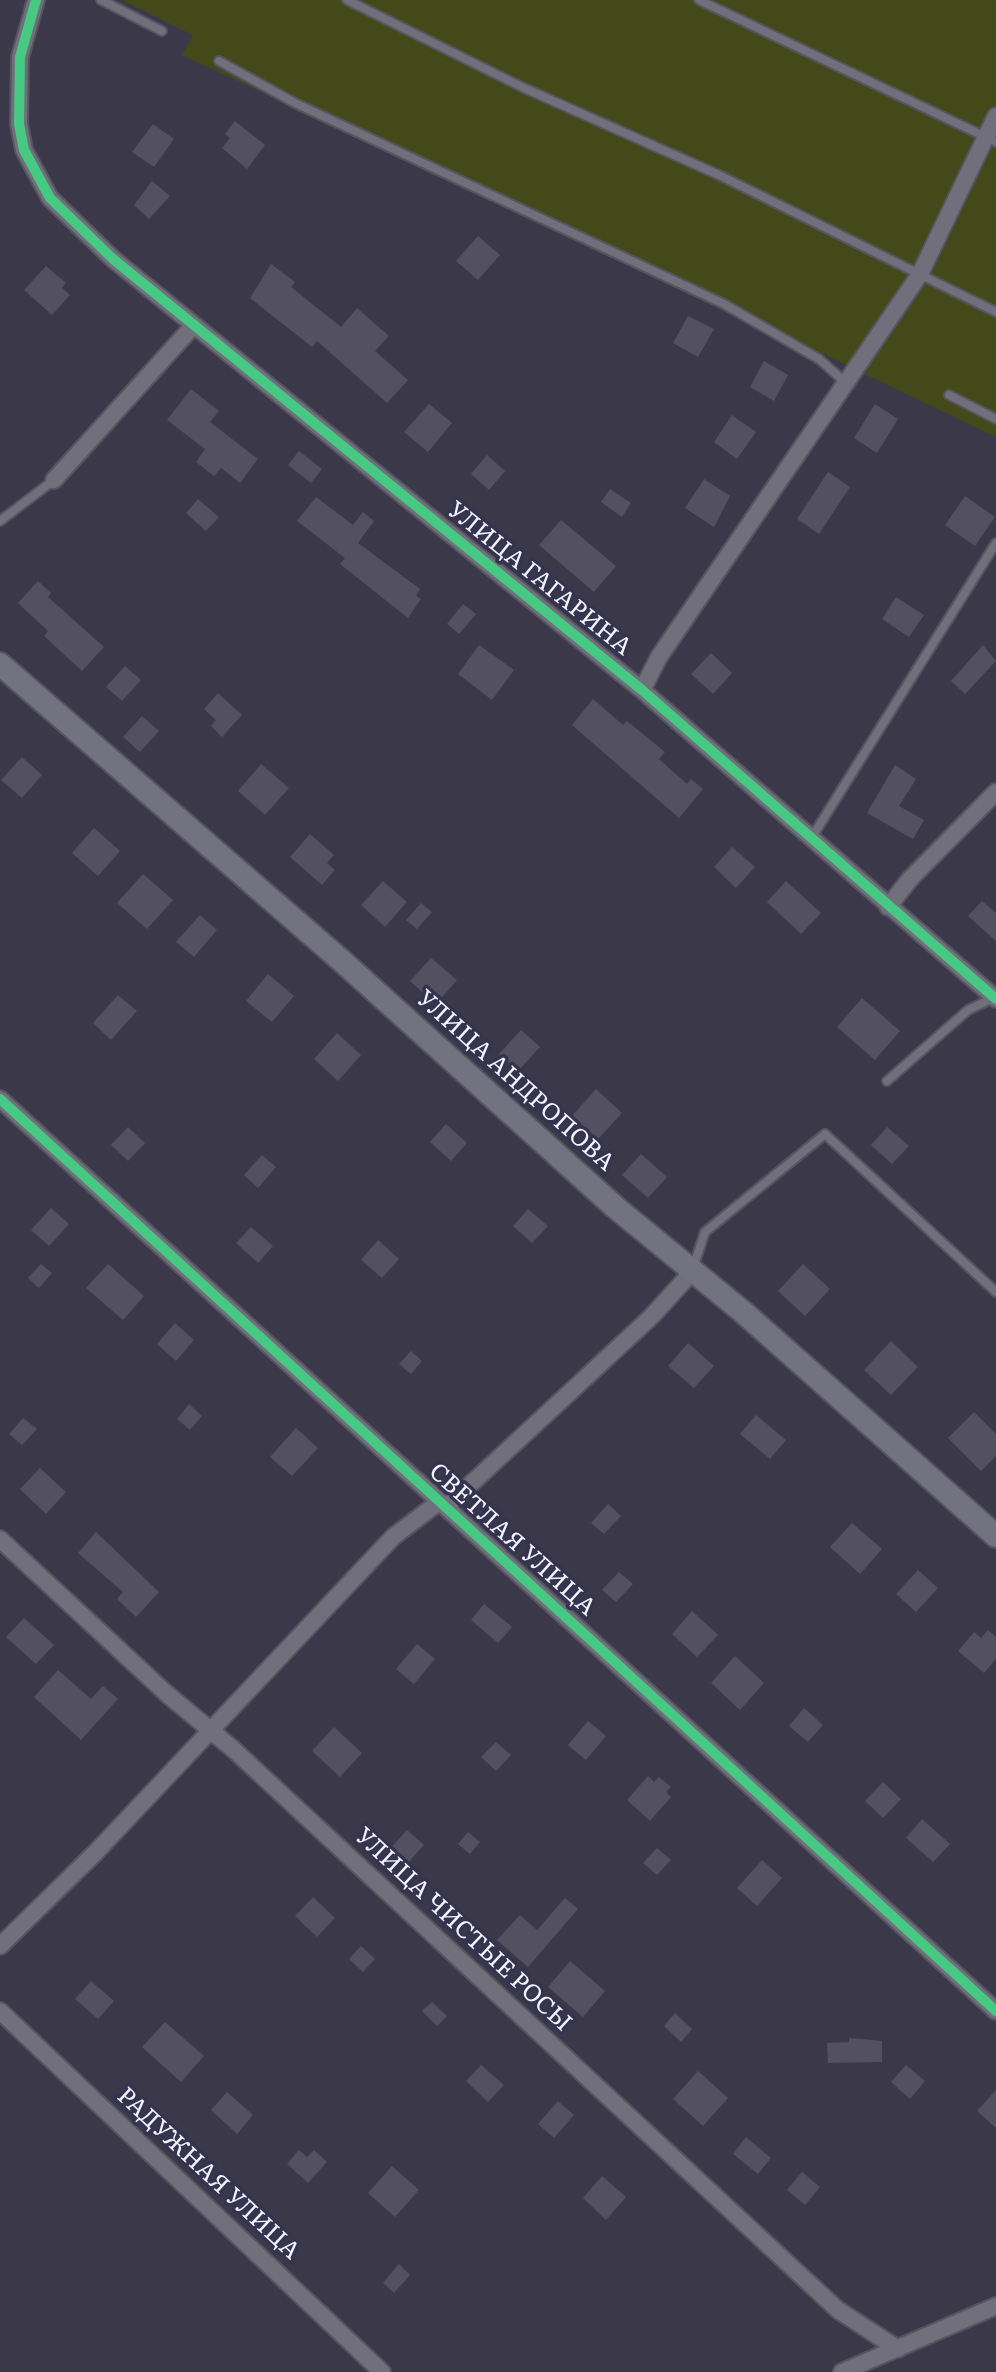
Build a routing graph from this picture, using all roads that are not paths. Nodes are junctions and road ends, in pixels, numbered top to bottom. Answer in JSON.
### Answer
{"nodes":[{"id":1,"x":36,"y":0,"type":"edge"},
{"id":2,"x":101,"y":0,"type":"edge"},
{"id":3,"x":347,"y":0,"type":"edge"},
{"id":4,"x":699,"y":0,"type":"edge"},
{"id":5,"x":162,"y":31,"type":"dead end"},
{"id":6,"x":219,"y":61,"type":"dead end"},
{"id":7,"x":996,"y":116,"type":"edge"},
{"id":8,"x":991,"y":140,"type":"edge"},
{"id":9,"x":920,"y":274,"type":"junction"},
{"id":10,"x":996,"y":312,"type":"edge"},
{"id":11,"x":194,"y":325,"type":"junction"},
{"id":12,"x":845,"y":382,"type":"junction"},
{"id":13,"x":949,"y":395,"type":"dead end"},
{"id":14,"x":996,"y":419,"type":"edge"},
{"id":15,"x":54,"y":480,"type":"joint"},
{"id":16,"x":0,"y":521,"type":"edge"},
{"id":17,"x":996,"y":543,"type":"edge"},
{"id":18,"x":0,"y":664,"type":"edge"},
{"id":19,"x":642,"y":690,"type":"junction"},
{"id":20,"x":996,"y":792,"type":"edge"},
{"id":21,"x":811,"y":838,"type":"junction"},
{"id":22,"x":888,"y":907,"type":"junction"},
{"id":23,"x":995,"y":998,"type":"edge"},
{"id":24,"x":887,"y":1081,"type":"dead end"},
{"id":25,"x":0,"y":1099,"type":"edge"},
{"id":26,"x":691,"y":1273,"type":"junction"},
{"id":27,"x":996,"y":1292,"type":"edge"},
{"id":28,"x":443,"y":1504,"type":"junction"},
{"id":29,"x":996,"y":1536,"type":"edge"},
{"id":30,"x":0,"y":1539,"type":"edge"},
{"id":31,"x":210,"y":1731,"type":"junction"},
{"id":32,"x":0,"y":1946,"type":"edge"},
{"id":33,"x":0,"y":2011,"type":"edge"},
{"id":34,"x":996,"y":2011,"type":"edge"},
{"id":35,"x":996,"y":2306,"type":"edge"},
{"id":36,"x":898,"y":2349,"type":"junction"},
{"id":37,"x":382,"y":2372,"type":"edge"},
{"id":38,"x":842,"y":2372,"type":"edge"}],
"edges":[{"from":1,"to":11,"type":"street","name":"УЛИЦА ГАГАРИНА"},
{"from":2,"to":5,"type":"lane"},
{"from":3,"to":9,"type":"lane"},
{"from":4,"to":8,"type":"lane"},
{"from":6,"to":12,"type":"lane"},
{"from":7,"to":8,"type":"street"},
{"from":8,"to":9,"type":"street"},
{"from":9,"to":10,"type":"lane"},
{"from":9,"to":12,"type":"street"},
{"from":11,"to":15,"type":"street"},
{"from":11,"to":19,"type":"street","name":"УЛИЦА ГАГАРИНА"},
{"from":12,"to":19,"type":"street"},
{"from":13,"to":14,"type":"lane"},
{"from":15,"to":16,"type":"lane"},
{"from":17,"to":21,"type":"lane"},
{"from":18,"to":26,"type":"street","name":"УЛИЦА АНДРОПОВА"},
{"from":19,"to":21,"type":"street","name":"УЛИЦА ГАГАРИНА"},
{"from":20,"to":22,"type":"street"},
{"from":21,"to":22,"type":"street","name":"УЛИЦА ГАГАРИНА"},
{"from":22,"to":23,"type":"street","name":"УЛИЦА ГАГАРИНА"},
{"from":23,"to":24,"type":"lane"},
{"from":25,"to":28,"type":"street","name":"СВЕТЛАЯ УЛИЦА"},
{"from":26,"to":27,"type":"lane"},
{"from":26,"to":28,"type":"street"},
{"from":26,"to":29,"type":"street","name":"УЛИЦА АНДРОПОВА"},
{"from":28,"to":31,"type":"street"},
{"from":28,"to":34,"type":"street","name":"СВЕТЛАЯ УЛИЦА"},
{"from":30,"to":31,"type":"street","name":"УЛИЦА ЧИСТЫЕ РОСЫ"},
{"from":31,"to":32,"type":"street"},
{"from":31,"to":36,"type":"street","name":"УЛИЦА ЧИСТЫЕ РОСЫ"},
{"from":33,"to":37,"type":"street","name":"РАДУЖНАЯ УЛИЦА"},
{"from":35,"to":36,"type":"street"},
{"from":36,"to":38,"type":"street"}]}
